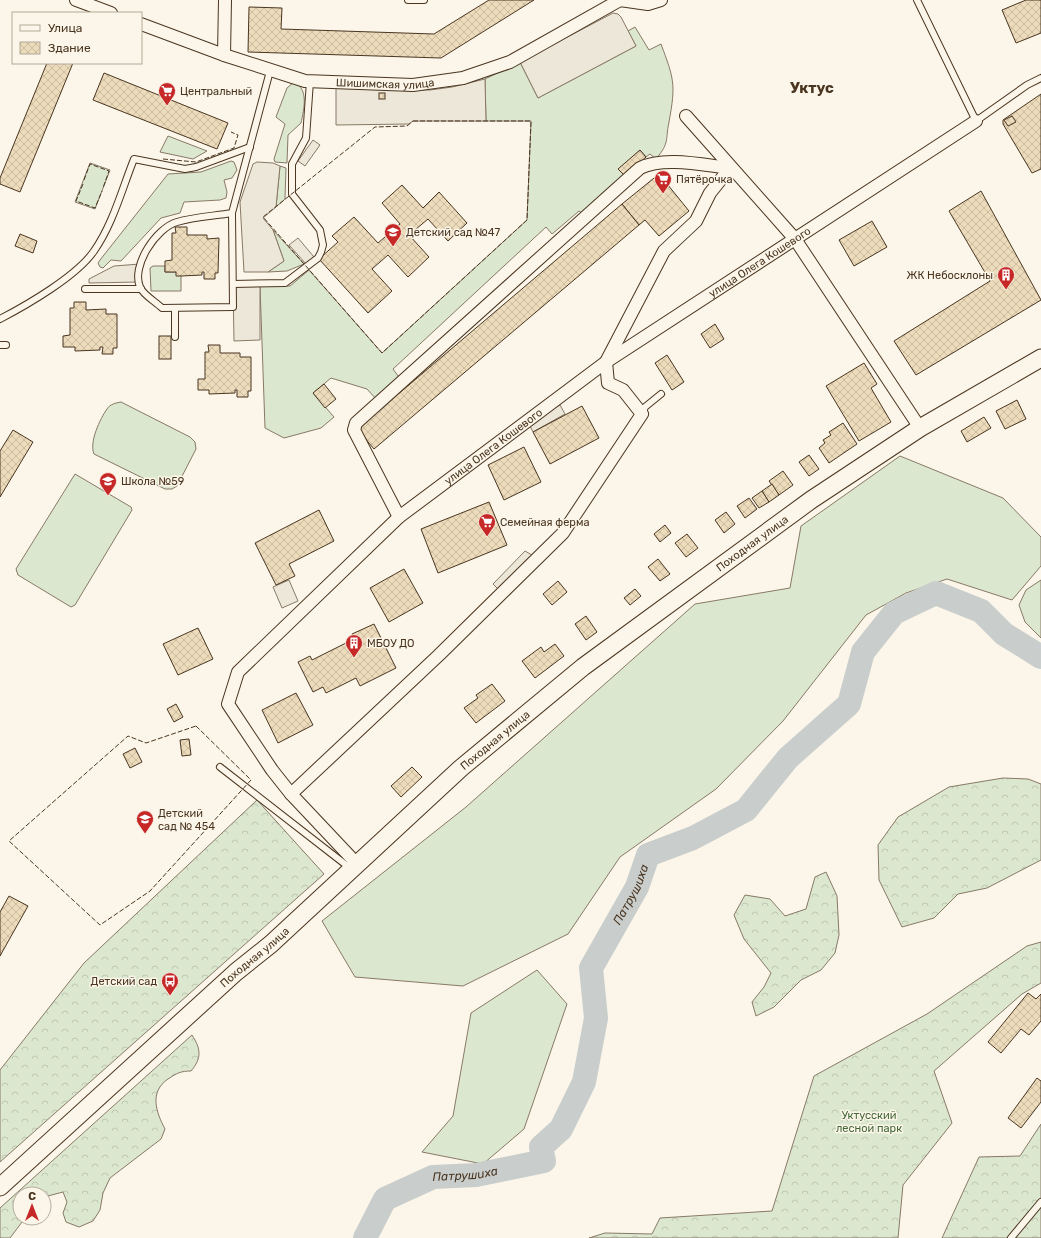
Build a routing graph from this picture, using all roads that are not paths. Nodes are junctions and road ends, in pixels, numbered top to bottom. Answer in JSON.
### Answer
{"nodes":[{"id":1,"x":76,"y":0,"type":"edge"},
{"id":2,"x":225,"y":0,"type":"edge"},
{"id":3,"x":408,"y":0,"type":"edge"},
{"id":4,"x":424,"y":0,"type":"edge"},
{"id":5,"x":620,"y":0,"type":"edge"},
{"id":6,"x":661,"y":0,"type":"edge"},
{"id":7,"x":917,"y":0,"type":"edge"},
{"id":8,"x":108,"y":12,"type":"edge"},
{"id":9,"x":142,"y":24,"type":"edge"},
{"id":10,"x":224,"y":55,"type":"junction"},
{"id":11,"x":270,"y":71,"type":"junction"},
{"id":12,"x":1041,"y":78,"type":"edge"},
{"id":13,"x":310,"y":81,"type":"junction"},
{"id":14,"x":686,"y":116,"type":"dead end"},
{"id":15,"x":976,"y":121,"type":"junction"},
{"id":16,"x":250,"y":147,"type":"junction"},
{"id":17,"x":730,"y":168,"type":"junction"},
{"id":18,"x":232,"y":213,"type":"junction"},
{"id":19,"x":795,"y":239,"type":"junction"},
{"id":20,"x":233,"y":284,"type":"junction"},
{"id":21,"x":85,"y":289,"type":"dead end"},
{"id":22,"x":141,"y":289,"type":"junction"},
{"id":23,"x":175,"y":308,"type":"junction"},
{"id":24,"x":0,"y":319,"type":"edge"},
{"id":25,"x":175,"y":337,"type":"dead end"},
{"id":26,"x":1041,"y":358,"type":"edge"},
{"id":27,"x":606,"y":362,"type":"junction"},
{"id":28,"x":661,"y":394,"type":"dead end"},
{"id":29,"x":642,"y":414,"type":"junction"},
{"id":30,"x":920,"y":428,"type":"junction"},
{"id":31,"x":399,"y":517,"type":"junction"},
{"id":32,"x":220,"y":767,"type":"dead end"},
{"id":33,"x":291,"y":794,"type":"junction"},
{"id":34,"x":354,"y":867,"type":"junction"},
{"id":35,"x":0,"y":1187,"type":"edge"},
{"id":36,"x":1041,"y":1202,"type":"edge"},
{"id":37,"x":1011,"y":1238,"type":"edge"}],
"edges":[{"from":1,"to":8,"type":"street"},
{"from":2,"to":10,"type":"street"},
{"from":3,"to":4,"type":"lane"},
{"from":5,"to":6,"type":"street"},
{"from":5,"to":13,"type":"street","name":"Шишимская улица"},
{"from":7,"to":15,"type":"lane"},
{"from":9,"to":10,"type":"street","name":"Шишимская улица"},
{"from":10,"to":11,"type":"street","name":"Шишимская улица"},
{"from":11,"to":13,"type":"street","name":"Шишимская улица"},
{"from":11,"to":16,"type":"lane"},
{"from":12,"to":15,"type":"lane"},
{"from":13,"to":20,"type":"lane"},
{"from":14,"to":17,"type":"street"},
{"from":15,"to":19,"type":"street","name":"улица Олега Кошевого"},
{"from":16,"to":18,"type":"lane"},
{"from":16,"to":24,"type":"lane"},
{"from":17,"to":19,"type":"street"},
{"from":17,"to":27,"type":"street"},
{"from":17,"to":31,"type":"street"},
{"from":18,"to":20,"type":"lane"},
{"from":18,"to":22,"type":"lane"},
{"from":19,"to":27,"type":"street","name":"улица Олега Кошевого"},
{"from":19,"to":30,"type":"street"},
{"from":20,"to":23,"type":"lane"},
{"from":21,"to":22,"type":"lane"},
{"from":22,"to":23,"type":"lane"},
{"from":23,"to":25,"type":"lane"},
{"from":26,"to":30,"type":"main road","name":"Походная улица"},
{"from":27,"to":29,"type":"street"},
{"from":27,"to":31,"type":"street","name":"улица Олега Кошевого"},
{"from":28,"to":29,"type":"lane"},
{"from":29,"to":33,"type":"street"},
{"from":30,"to":34,"type":"main road","name":"Походная улица"},
{"from":31,"to":33,"type":"street","name":"улица Олега Кошевого"},
{"from":32,"to":34,"type":"lane"},
{"from":33,"to":34,"type":"street","name":"улица Олега Кошевого"},
{"from":34,"to":35,"type":"main road","name":"Походная улица"},
{"from":36,"to":37,"type":"lane"}]}
